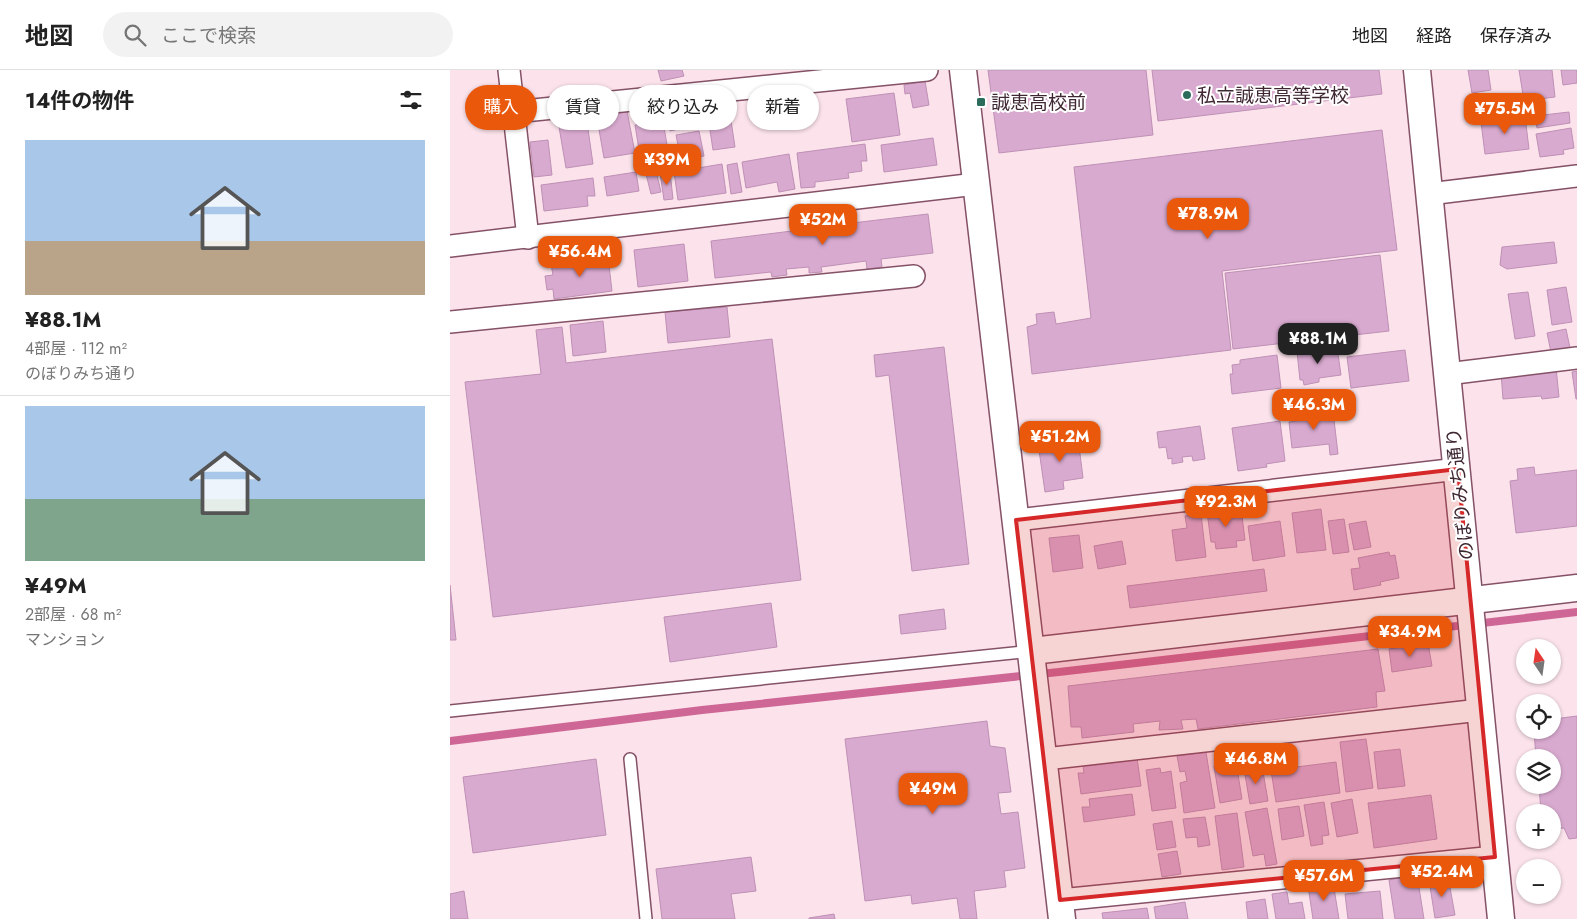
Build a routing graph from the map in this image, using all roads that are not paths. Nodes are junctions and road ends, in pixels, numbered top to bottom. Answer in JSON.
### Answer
{"nodes":[{"id":1,"x":509,"y":70,"type":"edge"},
{"id":2,"x":927,"y":70,"type":"edge"},
{"id":3,"x":963,"y":70,"type":"edge"},
{"id":4,"x":1417,"y":70,"type":"edge"},
{"id":5,"x":511,"y":85,"type":"edge"},
{"id":6,"x":537,"y":110,"type":"edge"},
{"id":7,"x":516,"y":130,"type":"edge"},
{"id":8,"x":1577,"y":176,"type":"edge"},
{"id":9,"x":976,"y":184,"type":"junction"},
{"id":10,"x":1429,"y":194,"type":"junction"},
{"id":11,"x":528,"y":238,"type":"junction"},
{"id":12,"x":450,"y":246,"type":"edge"},
{"id":13,"x":914,"y":276,"type":"dead end"},
{"id":14,"x":450,"y":322,"type":"edge"},
{"id":15,"x":1577,"y":358,"type":"edge"},
{"id":16,"x":1447,"y":374,"type":"junction"},
{"id":17,"x":1458,"y":469,"type":"junction"},
{"id":18,"x":1016,"y":520,"type":"junction"},
{"id":19,"x":1577,"y":588,"type":"edge"},
{"id":20,"x":1471,"y":618,"type":"junction"},
{"id":21,"x":1032,"y":651,"type":"junction"},
{"id":22,"x":1480,"y":710,"type":"junction"},
{"id":23,"x":450,"y":712,"type":"edge"},
{"id":24,"x":1045,"y":759,"type":"junction"},
{"id":25,"x":630,"y":760,"type":"dead end"},
{"id":26,"x":1495,"y":857,"type":"junction"},
{"id":27,"x":1061,"y":909,"type":"edge"},
{"id":28,"x":646,"y":919,"type":"edge"},
{"id":29,"x":1501,"y":919,"type":"edge"}],
"edges":[{"from":1,"to":5,"type":"street"},
{"from":2,"to":6,"type":"street"},
{"from":3,"to":9,"type":"street"},
{"from":4,"to":10,"type":"street","name":"のぼりみち通り"},
{"from":7,"to":11,"type":"street"},
{"from":8,"to":10,"type":"street"},
{"from":9,"to":11,"type":"street"},
{"from":9,"to":18,"type":"street"},
{"from":10,"to":16,"type":"street","name":"のぼりみち通り"},
{"from":11,"to":12,"type":"street"},
{"from":13,"to":14,"type":"street"},
{"from":15,"to":16,"type":"street"},
{"from":16,"to":17,"type":"street","name":"のぼりみち通り"},
{"from":17,"to":18,"type":"street"},
{"from":17,"to":20,"type":"street","name":"のぼりみち通り"},
{"from":18,"to":21,"type":"street"},
{"from":19,"to":20,"type":"street"},
{"from":20,"to":21,"type":"street"},
{"from":20,"to":22,"type":"street","name":"のぼりみち通り"},
{"from":21,"to":23,"type":"lane"},
{"from":21,"to":24,"type":"street"},
{"from":22,"to":24,"type":"street"},
{"from":22,"to":26,"type":"street","name":"のぼりみち通り"},
{"from":24,"to":27,"type":"street"},
{"from":25,"to":28,"type":"lane"},
{"from":26,"to":27,"type":"street"},
{"from":26,"to":29,"type":"street","name":"のぼりみち通り"}]}
